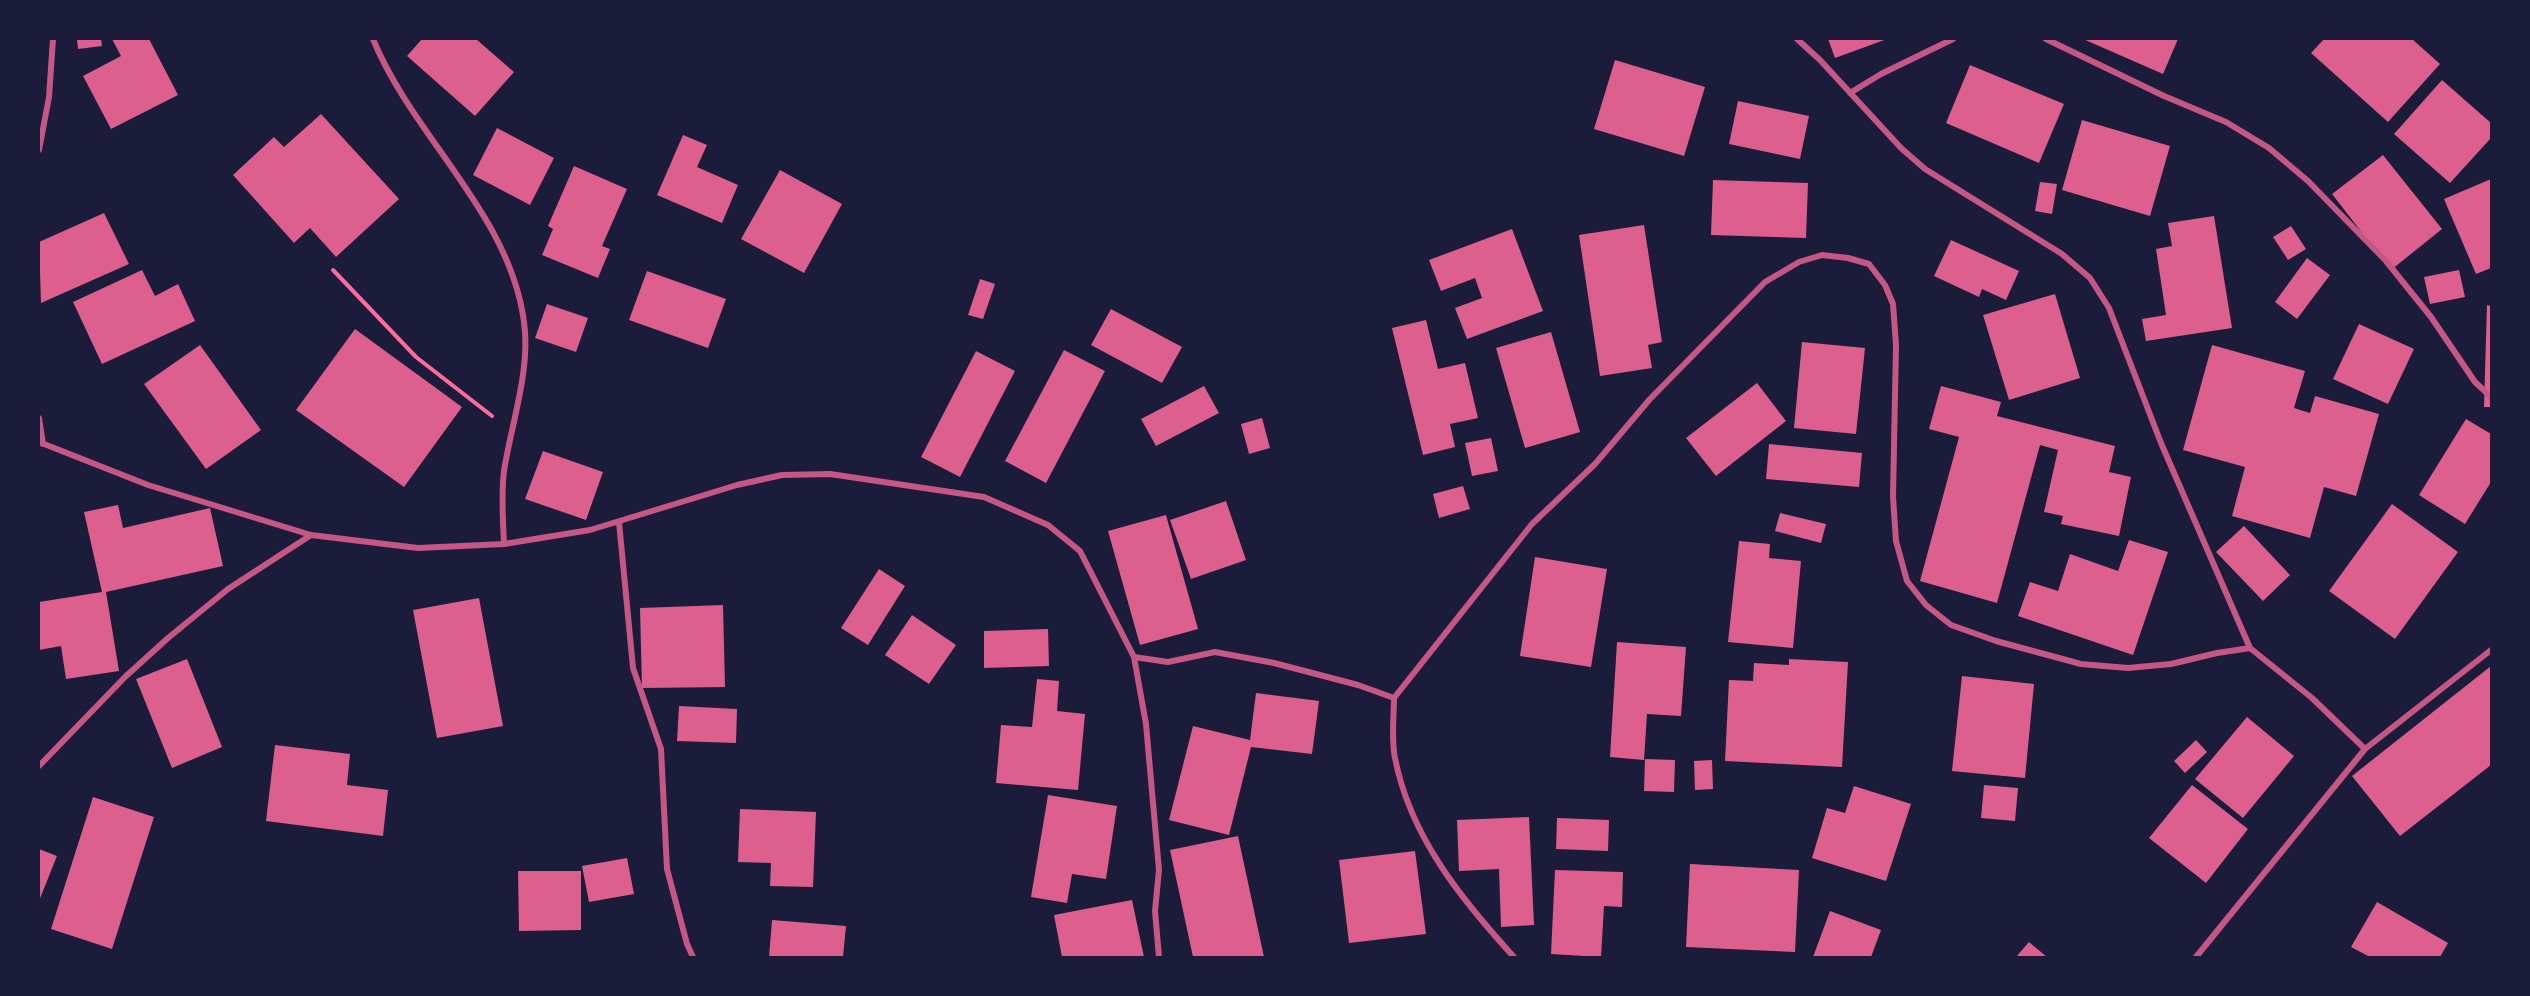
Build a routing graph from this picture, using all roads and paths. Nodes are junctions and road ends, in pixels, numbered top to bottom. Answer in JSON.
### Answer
{"nodes":[{"id":1,"x":53,"y":39,"type":"edge"},
{"id":2,"x":373,"y":39,"type":"edge"},
{"id":3,"x":1797,"y":39,"type":"edge"},
{"id":4,"x":1953,"y":39,"type":"edge"},
{"id":5,"x":2046,"y":39,"type":"edge"},
{"id":6,"x":1850,"y":93,"type":"junction"},
{"id":7,"x":39,"y":150,"type":"edge"},
{"id":8,"x":333,"y":270,"type":"dead end"},
{"id":9,"x":2491,"y":397,"type":"edge"},
{"id":10,"x":39,"y":418,"type":"edge"},
{"id":11,"x":512,"y":431,"type":"junction"},
{"id":12,"x":41,"y":443,"type":"edge"},
{"id":13,"x":619,"y":522,"type":"junction"},
{"id":14,"x":311,"y":536,"type":"junction"},
{"id":15,"x":504,"y":544,"type":"junction"},
{"id":16,"x":2250,"y":648,"type":"junction"},
{"id":17,"x":2491,"y":650,"type":"edge"},
{"id":18,"x":1134,"y":657,"type":"junction"},
{"id":19,"x":1394,"y":698,"type":"junction"},
{"id":20,"x":2365,"y":749,"type":"junction"},
{"id":21,"x":39,"y":766,"type":"edge"},
{"id":22,"x":693,"y":957,"type":"edge"},
{"id":23,"x":1160,"y":957,"type":"edge"},
{"id":24,"x":1514,"y":957,"type":"edge"},
{"id":25,"x":2196,"y":957,"type":"edge"}],
"edges":[{"from":1,"to":7,"type":"street"},
{"from":2,"to":11,"type":"street"},
{"from":3,"to":6,"type":"street"},
{"from":4,"to":6,"type":"street"},
{"from":5,"to":9,"type":"street"},
{"from":6,"to":16,"type":"street"},
{"from":8,"to":11,"type":"path"},
{"from":10,"to":12,"type":"street"},
{"from":11,"to":15,"type":"street"},
{"from":12,"to":14,"type":"street"},
{"from":13,"to":15,"type":"street"},
{"from":13,"to":18,"type":"street"},
{"from":13,"to":22,"type":"street"},
{"from":14,"to":15,"type":"street"},
{"from":14,"to":21,"type":"street"},
{"from":16,"to":19,"type":"street"},
{"from":16,"to":20,"type":"street"},
{"from":17,"to":20,"type":"street"},
{"from":18,"to":19,"type":"street"},
{"from":18,"to":23,"type":"street"},
{"from":19,"to":24,"type":"street"},
{"from":20,"to":25,"type":"street"}]}
